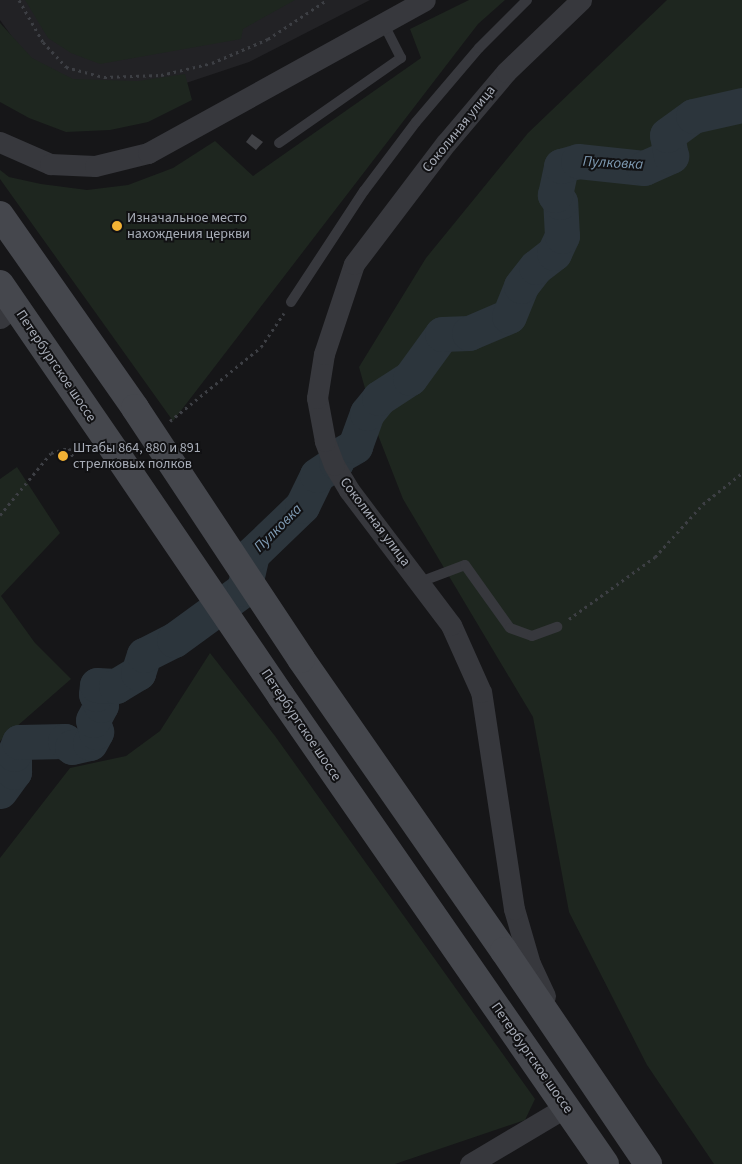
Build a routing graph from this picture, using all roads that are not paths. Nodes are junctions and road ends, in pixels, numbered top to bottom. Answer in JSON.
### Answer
{"nodes":[{"id":1,"x":425,"y":0,"type":"edge"},
{"id":2,"x":528,"y":0,"type":"edge"},
{"id":3,"x":581,"y":0,"type":"edge"},
{"id":4,"x":383,"y":23,"type":"junction"},
{"id":5,"x":0,"y":142,"type":"edge"},
{"id":6,"x":279,"y":144,"type":"dead end"},
{"id":7,"x":0,"y":215,"type":"edge"},
{"id":8,"x":291,"y":302,"type":"road end"},
{"id":9,"x":5,"y":303,"type":"edge"},
{"id":10,"x":420,"y":582,"type":"junction"},
{"id":11,"x":558,"y":627,"type":"road end"},
{"id":12,"x":573,"y":1056,"type":"junction"},
{"id":13,"x":566,"y":1107,"type":"junction"},
{"id":14,"x":470,"y":1164,"type":"edge"},
{"id":15,"x":605,"y":1164,"type":"edge"},
{"id":16,"x":648,"y":1164,"type":"edge"}],
"edges":[{"from":1,"to":4,"type":"street"},
{"from":2,"to":8,"type":"lane"},
{"from":3,"to":10,"type":"street","name":"Соколиная улица"},
{"from":4,"to":5,"type":"street"},
{"from":4,"to":6,"type":"lane"},
{"from":7,"to":12,"type":"main road","bridge":true},
{"from":9,"to":13,"type":"main road","name":"Петербургское шоссе","bridge":true},
{"from":10,"to":11,"type":"lane"},
{"from":10,"to":12,"type":"street","name":"Соколиная улица"},
{"from":12,"to":16,"type":"main road"},
{"from":13,"to":14,"type":"street"},
{"from":13,"to":15,"type":"main road","name":"Петербургское шоссе"}]}
